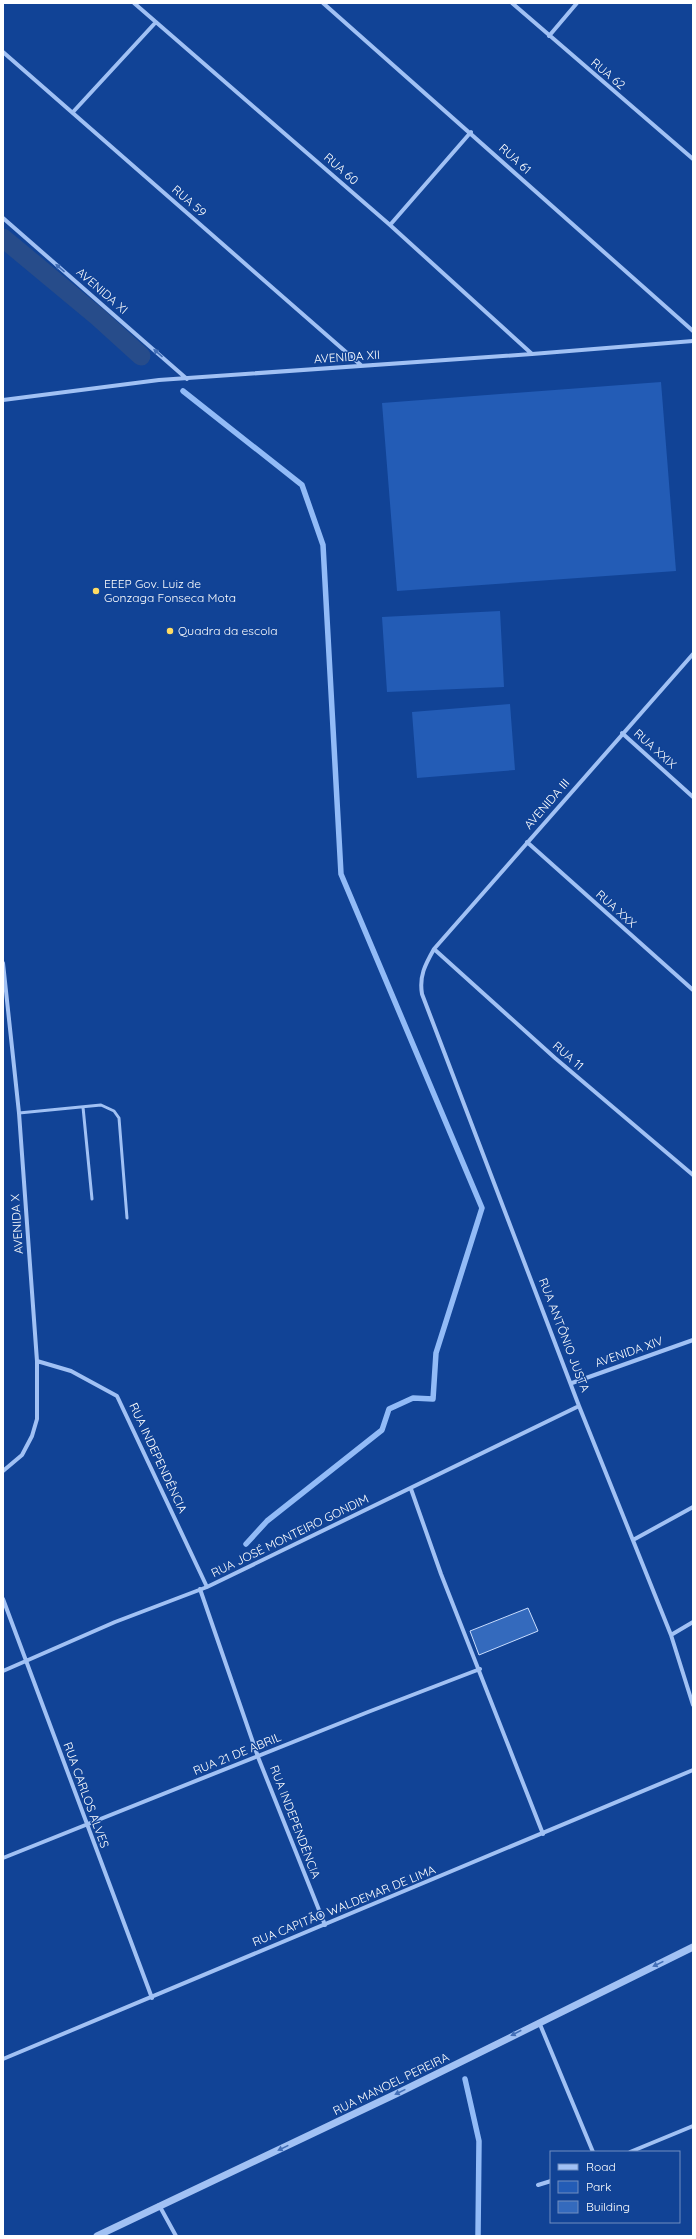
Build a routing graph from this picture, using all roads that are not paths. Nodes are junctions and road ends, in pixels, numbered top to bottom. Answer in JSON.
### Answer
{"nodes":[{"id":1,"x":134,"y":3,"type":"edge"},
{"id":2,"x":323,"y":3,"type":"edge"},
{"id":3,"x":512,"y":3,"type":"edge"},
{"id":4,"x":577,"y":3,"type":"edge"},
{"id":5,"x":156,"y":22,"type":"junction"},
{"id":6,"x":549,"y":36,"type":"junction"},
{"id":7,"x":3,"y":52,"type":"edge"},
{"id":8,"x":73,"y":112,"type":"junction"},
{"id":9,"x":471,"y":132,"type":"junction"},
{"id":10,"x":693,"y":159,"type":"edge"},
{"id":11,"x":3,"y":218,"type":"edge"},
{"id":12,"x":390,"y":225,"type":"junction"},
{"id":13,"x":693,"y":331,"type":"edge"},
{"id":14,"x":693,"y":341,"type":"edge"},
{"id":15,"x":532,"y":354,"type":"junction"},
{"id":16,"x":362,"y":366,"type":"junction"},
{"id":17,"x":187,"y":379,"type":"junction"},
{"id":18,"x":3,"y":400,"type":"edge"},
{"id":19,"x":693,"y":654,"type":"edge"},
{"id":20,"x":622,"y":733,"type":"junction"},
{"id":21,"x":693,"y":797,"type":"edge"},
{"id":22,"x":527,"y":842,"type":"junction"},
{"id":23,"x":434,"y":949,"type":"junction"},
{"id":24,"x":3,"y":963,"type":"edge"},
{"id":25,"x":422,"y":971,"type":"joint"},
{"id":26,"x":693,"y":990,"type":"edge"},
{"id":27,"x":83,"y":1107,"type":"junction"},
{"id":28,"x":20,"y":1113,"type":"junction"},
{"id":29,"x":693,"y":1175,"type":"edge"},
{"id":30,"x":92,"y":1199,"type":"dead end"},
{"id":31,"x":128,"y":1218,"type":"dead end"},
{"id":32,"x":693,"y":1340,"type":"edge"},
{"id":33,"x":37,"y":1360,"type":"junction"},
{"id":34,"x":572,"y":1383,"type":"junction"},
{"id":35,"x":579,"y":1406,"type":"junction"},
{"id":36,"x":3,"y":1471,"type":"edge"},
{"id":37,"x":411,"y":1488,"type":"junction"},
{"id":38,"x":693,"y":1507,"type":"edge"},
{"id":39,"x":633,"y":1540,"type":"junction"},
{"id":40,"x":207,"y":1587,"type":"junction"},
{"id":41,"x":200,"y":1589,"type":"junction"},
{"id":42,"x":3,"y":1599,"type":"edge"},
{"id":43,"x":693,"y":1622,"type":"edge"},
{"id":44,"x":671,"y":1636,"type":"junction"},
{"id":45,"x":26,"y":1661,"type":"junction"},
{"id":46,"x":480,"y":1669,"type":"junction"},
{"id":47,"x":3,"y":1670,"type":"edge"},
{"id":48,"x":693,"y":1705,"type":"edge"},
{"id":49,"x":258,"y":1757,"type":"junction"},
{"id":50,"x":693,"y":1770,"type":"edge"},
{"id":51,"x":85,"y":1824,"type":"junction"},
{"id":52,"x":543,"y":1834,"type":"junction"},
{"id":53,"x":3,"y":1858,"type":"edge"},
{"id":54,"x":325,"y":1925,"type":"junction"},
{"id":55,"x":693,"y":1947,"type":"edge"},
{"id":56,"x":152,"y":1998,"type":"junction"},
{"id":57,"x":539,"y":2022,"type":"junction"},
{"id":58,"x":3,"y":2059,"type":"edge"},
{"id":59,"x":693,"y":2126,"type":"edge"},
{"id":60,"x":593,"y":2151,"type":"edge"},
{"id":61,"x":632,"y":2151,"type":"edge"},
{"id":62,"x":550,"y":2181,"type":"edge"},
{"id":63,"x":538,"y":2185,"type":"dead end"},
{"id":64,"x":159,"y":2205,"type":"junction"},
{"id":65,"x":96,"y":2236,"type":"edge"},
{"id":66,"x":176,"y":2236,"type":"edge"}],
"edges":[{"from":1,"to":5,"type":"street","name":"RUA 60"},
{"from":2,"to":9,"type":"street","name":"RUA 61"},
{"from":3,"to":6,"type":"street","name":"RUA 62"},
{"from":4,"to":6,"type":"street"},
{"from":5,"to":8,"type":"street"},
{"from":5,"to":12,"type":"street","name":"RUA 60"},
{"from":6,"to":10,"type":"street","name":"RUA 62"},
{"from":7,"to":8,"type":"street","name":"RUA 59"},
{"from":8,"to":16,"type":"street","name":"RUA 59"},
{"from":9,"to":12,"type":"street"},
{"from":9,"to":13,"type":"street","name":"RUA 61"},
{"from":17,"to":11,"type":"street","name":"AVENIDA XI","one_way":true},
{"from":12,"to":15,"type":"street","name":"RUA 60"},
{"from":14,"to":15,"type":"street","name":"AVENIDA XII"},
{"from":15,"to":16,"type":"street","name":"AVENIDA XII"},
{"from":16,"to":17,"type":"street","name":"AVENIDA XII"},
{"from":17,"to":18,"type":"street","name":"AVENIDA XII"},
{"from":19,"to":20,"type":"street","name":"AVENIDA III"},
{"from":20,"to":21,"type":"street","name":"RUA XXIX"},
{"from":20,"to":22,"type":"street","name":"AVENIDA III"},
{"from":22,"to":23,"type":"street","name":"AVENIDA III"},
{"from":22,"to":26,"type":"street","name":"RUA XXX"},
{"from":23,"to":25,"type":"street","name":"AVENIDA III"},
{"from":23,"to":29,"type":"street","name":"RUA 11"},
{"from":24,"to":28,"type":"street","name":"AVENIDA X"},
{"from":25,"to":34,"type":"street","name":"RUA ANTÔNIO JUSTA"},
{"from":27,"to":28,"type":"lane"},
{"from":27,"to":30,"type":"lane"},
{"from":27,"to":31,"type":"lane"},
{"from":28,"to":33,"type":"street","name":"AVENIDA X"},
{"from":32,"to":34,"type":"street","name":"AVENIDA XIV"},
{"from":33,"to":36,"type":"street","name":"AVENIDA X"},
{"from":33,"to":40,"type":"street","name":"RUA INDEPENDÊNCIA"},
{"from":34,"to":35,"type":"street","name":"RUA ANTÔNIO JUSTA"},
{"from":35,"to":37,"type":"street","name":"RUA JOSÉ MONTEIRO GONDIM"},
{"from":35,"to":39,"type":"street","name":"RUA ANTÔNIO JUSTA"},
{"from":37,"to":40,"type":"street","name":"RUA JOSÉ MONTEIRO GONDIM"},
{"from":37,"to":46,"type":"street"},
{"from":38,"to":39,"type":"street"},
{"from":39,"to":44,"type":"street","name":"RUA ANTÔNIO JUSTA"},
{"from":40,"to":41,"type":"street","name":"RUA JOSÉ MONTEIRO GONDIM"},
{"from":41,"to":45,"type":"street","name":"RUA JOSÉ MONTEIRO GONDIM"},
{"from":41,"to":49,"type":"street","name":"RUA INDEPENDÊNCIA"},
{"from":42,"to":45,"type":"street","name":"RUA CARLOS ALVES"},
{"from":43,"to":44,"type":"street"},
{"from":44,"to":48,"type":"street","name":"RUA ANTÔNIO JUSTA"},
{"from":45,"to":47,"type":"street","name":"RUA JOSÉ MONTEIRO GONDIM"},
{"from":45,"to":51,"type":"street","name":"RUA CARLOS ALVES"},
{"from":46,"to":49,"type":"street","name":"RUA 21 DE ABRIL"},
{"from":46,"to":52,"type":"street"},
{"from":49,"to":51,"type":"street","name":"RUA 21 DE ABRIL"},
{"from":49,"to":54,"type":"street","name":"RUA INDEPENDÊNCIA"},
{"from":50,"to":52,"type":"street","name":"RUA CAPITÃO WALDEMAR DE LIMA"},
{"from":51,"to":53,"type":"street","name":"RUA 21 DE ABRIL"},
{"from":51,"to":56,"type":"street","name":"RUA CARLOS ALVES"},
{"from":52,"to":54,"type":"street","name":"RUA CAPITÃO WALDEMAR DE LIMA"},
{"from":54,"to":56,"type":"street","name":"RUA CAPITÃO WALDEMAR DE LIMA"},
{"from":55,"to":57,"type":"street","name":"RUA MANOEL PEREIRA","one_way":true},
{"from":56,"to":58,"type":"street","name":"RUA CAPITÃO WALDEMAR DE LIMA"},
{"from":57,"to":60,"type":"street"},
{"from":57,"to":64,"type":"street","name":"RUA MANOEL PEREIRA","one_way":true},
{"from":59,"to":61,"type":"street"},
{"from":62,"to":63,"type":"street"},
{"from":64,"to":65,"type":"street","name":"RUA MANOEL PEREIRA"},
{"from":64,"to":66,"type":"street"}]}
